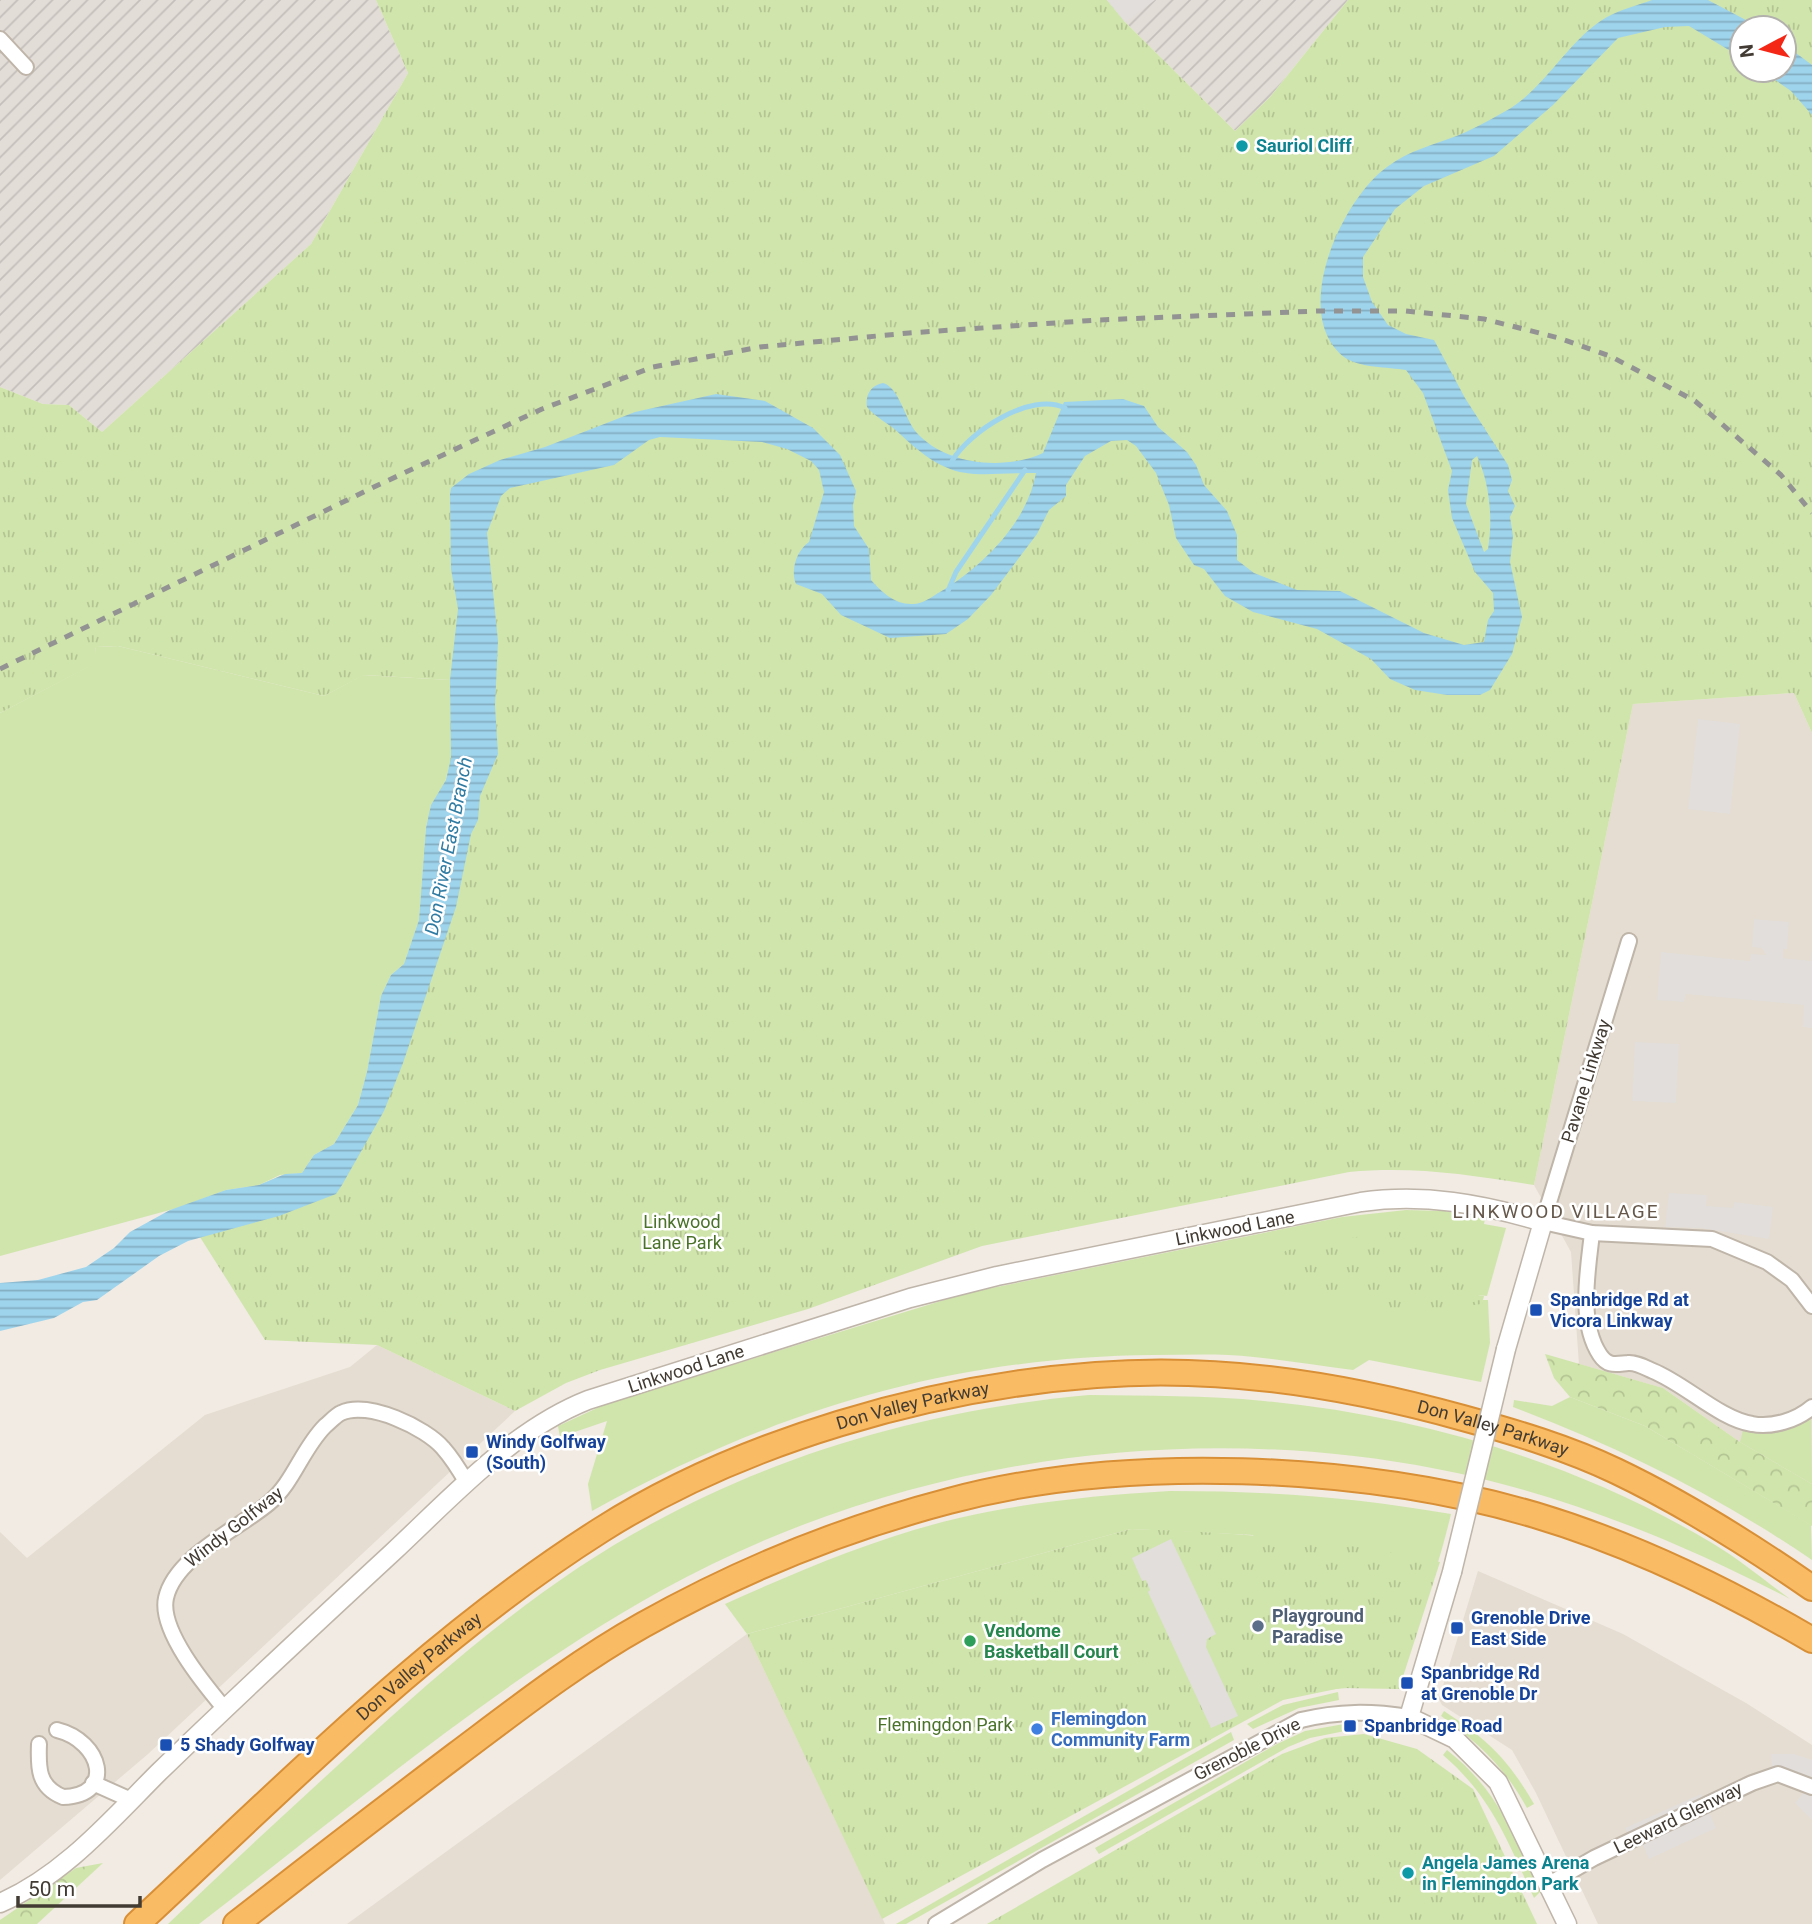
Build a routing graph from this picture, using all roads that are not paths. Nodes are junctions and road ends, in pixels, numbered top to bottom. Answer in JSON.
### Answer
{"nodes":[{"id":1,"x":0,"y":39,"type":"edge"},
{"id":2,"x":26,"y":67,"type":"dead end"},
{"id":3,"x":1629,"y":941,"type":"dead end"},
{"id":4,"x":1543,"y":1222,"type":"junction"},
{"id":5,"x":1592,"y":1233,"type":"junction"},
{"id":6,"x":1812,"y":1306,"type":"edge"},
{"id":7,"x":1812,"y":1407,"type":"edge"},
{"id":8,"x":467,"y":1483,"type":"junction"},
{"id":9,"x":1812,"y":1588,"type":"edge"},
{"id":10,"x":1812,"y":1640,"type":"edge"},
{"id":11,"x":224,"y":1708,"type":"junction"},
{"id":12,"x":1409,"y":1717,"type":"junction"},
{"id":13,"x":57,"y":1730,"type":"dead end"},
{"id":14,"x":39,"y":1744,"type":"dead end"},
{"id":15,"x":93,"y":1783,"type":"junction"},
{"id":16,"x":1812,"y":1787,"type":"edge"},
{"id":17,"x":131,"y":1800,"type":"junction"},
{"id":18,"x":1549,"y":1884,"type":"junction"},
{"id":19,"x":0,"y":1903,"type":"edge"},
{"id":20,"x":138,"y":1924,"type":"edge"},
{"id":21,"x":236,"y":1924,"type":"edge"},
{"id":22,"x":936,"y":1924,"type":"edge"},
{"id":23,"x":1567,"y":1924,"type":"edge"}],
"edges":[{"from":1,"to":2,"type":"street"},
{"from":3,"to":4,"type":"street","name":"Pavane Linkway"},
{"from":4,"to":5,"type":"street"},
{"from":4,"to":8,"type":"street","name":"Linkwood Lane"},
{"from":4,"to":12,"type":"street","bridge":true},
{"from":5,"to":6,"type":"street"},
{"from":5,"to":7,"type":"street"},
{"from":8,"to":11,"type":"street","name":"Linkwood Lane"},
{"from":8,"to":11,"type":"street","name":"Windy Golfway"},
{"from":9,"to":20,"type":"highway","name":"Don Valley Parkway"},
{"from":10,"to":21,"type":"highway"},
{"from":11,"to":17,"type":"street","name":"Linkwood Lane"},
{"from":12,"to":18,"type":"street","name":"Grenoble Drive"},
{"from":12,"to":22,"type":"street","name":"Grenoble Drive"},
{"from":13,"to":15,"type":"street"},
{"from":14,"to":15,"type":"street"},
{"from":15,"to":17,"type":"street"},
{"from":16,"to":18,"type":"street","name":"Leeward Glenway"},
{"from":17,"to":19,"type":"street","name":"Linkwood Lane"},
{"from":18,"to":23,"type":"street","name":"Grenoble Drive"}]}
